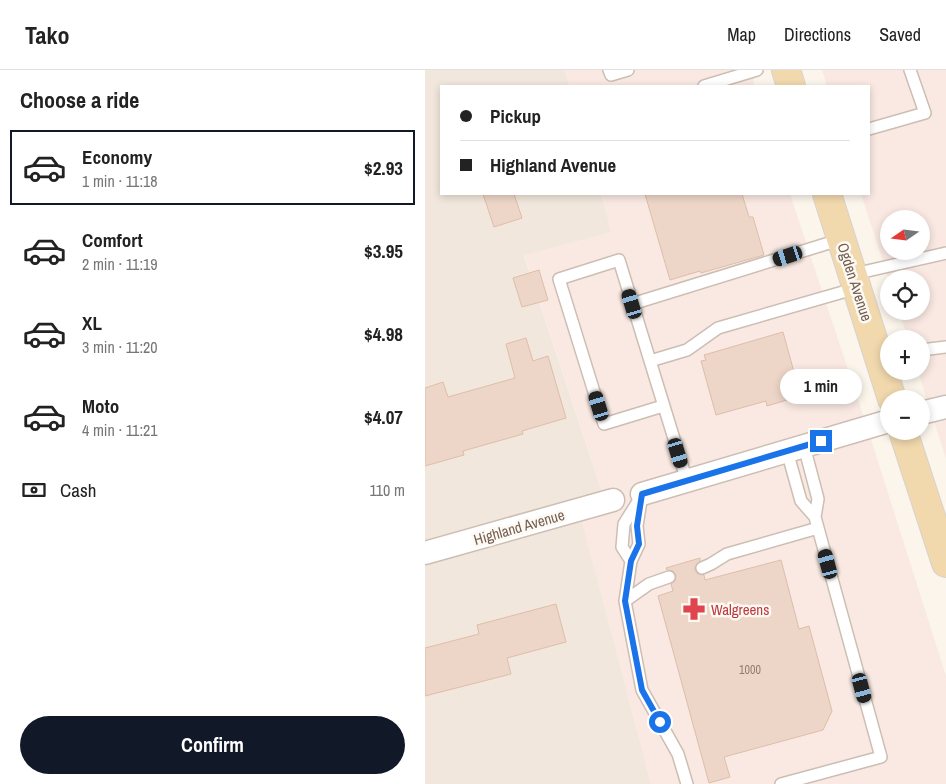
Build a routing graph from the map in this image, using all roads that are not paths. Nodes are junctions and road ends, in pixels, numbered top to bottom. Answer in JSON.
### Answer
{"nodes":[{"id":1,"x":628,"y":70,"type":"edge"},
{"id":2,"x":757,"y":70,"type":"edge"},
{"id":3,"x":786,"y":70,"type":"edge"},
{"id":4,"x":911,"y":70,"type":"edge"},
{"id":5,"x":610,"y":73,"type":"edge"},
{"id":6,"x":718,"y":84,"type":"edge"},
{"id":7,"x":616,"y":85,"type":"edge"},
{"id":8,"x":791,"y":85,"type":"edge"},
{"id":9,"x":870,"y":129,"type":"edge"},
{"id":10,"x":827,"y":195,"type":"edge"},
{"id":11,"x":842,"y":239,"type":"junction"},
{"id":12,"x":946,"y":253,"type":"edge"},
{"id":13,"x":856,"y":281,"type":"junction"},
{"id":14,"x":632,"y":304,"type":"junction"},
{"id":15,"x":880,"y":347,"type":"edge"},
{"id":16,"x":946,"y":347,"type":"edge"},
{"id":17,"x":930,"y":349,"type":"edge"},
{"id":18,"x":650,"y":361,"type":"junction"},
{"id":19,"x":663,"y":406,"type":"junction"},
{"id":20,"x":946,"y":407,"type":"edge"},
{"id":21,"x":930,"y":411,"type":"edge"},
{"id":22,"x":880,"y":424,"type":"edge"},
{"id":23,"x":906,"y":440,"type":"edge"},
{"id":24,"x":796,"y":449,"type":"junction"},
{"id":25,"x":687,"y":481,"type":"junction"},
{"id":26,"x":642,"y":494,"type":"junction"},
{"id":27,"x":613,"y":500,"type":"dead end"},
{"id":28,"x":816,"y":522,"type":"junction"},
{"id":29,"x":425,"y":553,"type":"edge"},
{"id":30,"x":631,"y":561,"type":"junction"},
{"id":31,"x":946,"y":563,"type":"edge"},
{"id":32,"x":702,"y":568,"type":"dead end"},
{"id":33,"x":669,"y":577,"type":"dead end"},
{"id":34,"x":625,"y":601,"type":"junction"},
{"id":35,"x":687,"y":784,"type":"edge"},
{"id":36,"x":781,"y":784,"type":"edge"}],
"edges":[{"from":1,"to":5,"type":"lane"},
{"from":2,"to":6,"type":"lane"},
{"from":3,"to":8,"type":"main road"},
{"from":4,"to":9,"type":"lane"},
{"from":5,"to":7,"type":"lane"},
{"from":10,"to":11,"type":"main road","name":"Ogden Avenue"},
{"from":11,"to":13,"type":"main road","name":"Ogden Avenue"},
{"from":11,"to":14,"type":"lane"},
{"from":12,"to":13,"type":"lane"},
{"from":13,"to":15,"type":"main road","name":"Ogden Avenue"},
{"from":13,"to":18,"type":"lane"},
{"from":14,"to":18,"type":"lane"},
{"from":14,"to":19,"type":"lane"},
{"from":16,"to":17,"type":"lane"},
{"from":18,"to":19,"type":"lane"},
{"from":19,"to":25,"type":"lane"},
{"from":20,"to":21,"type":"street"},
{"from":22,"to":24,"type":"street"},
{"from":23,"to":31,"type":"main road"},
{"from":24,"to":25,"type":"street"},
{"from":24,"to":28,"type":"lane"},
{"from":24,"to":28,"type":"lane"},
{"from":25,"to":26,"type":"street"},
{"from":26,"to":30,"type":"lane"},
{"from":26,"to":30,"type":"lane"},
{"from":27,"to":29,"type":"street","name":"Highland Avenue"},
{"from":28,"to":32,"type":"lane"},
{"from":28,"to":36,"type":"lane"},
{"from":30,"to":34,"type":"lane"},
{"from":33,"to":34,"type":"lane"},
{"from":34,"to":35,"type":"lane"}]}
